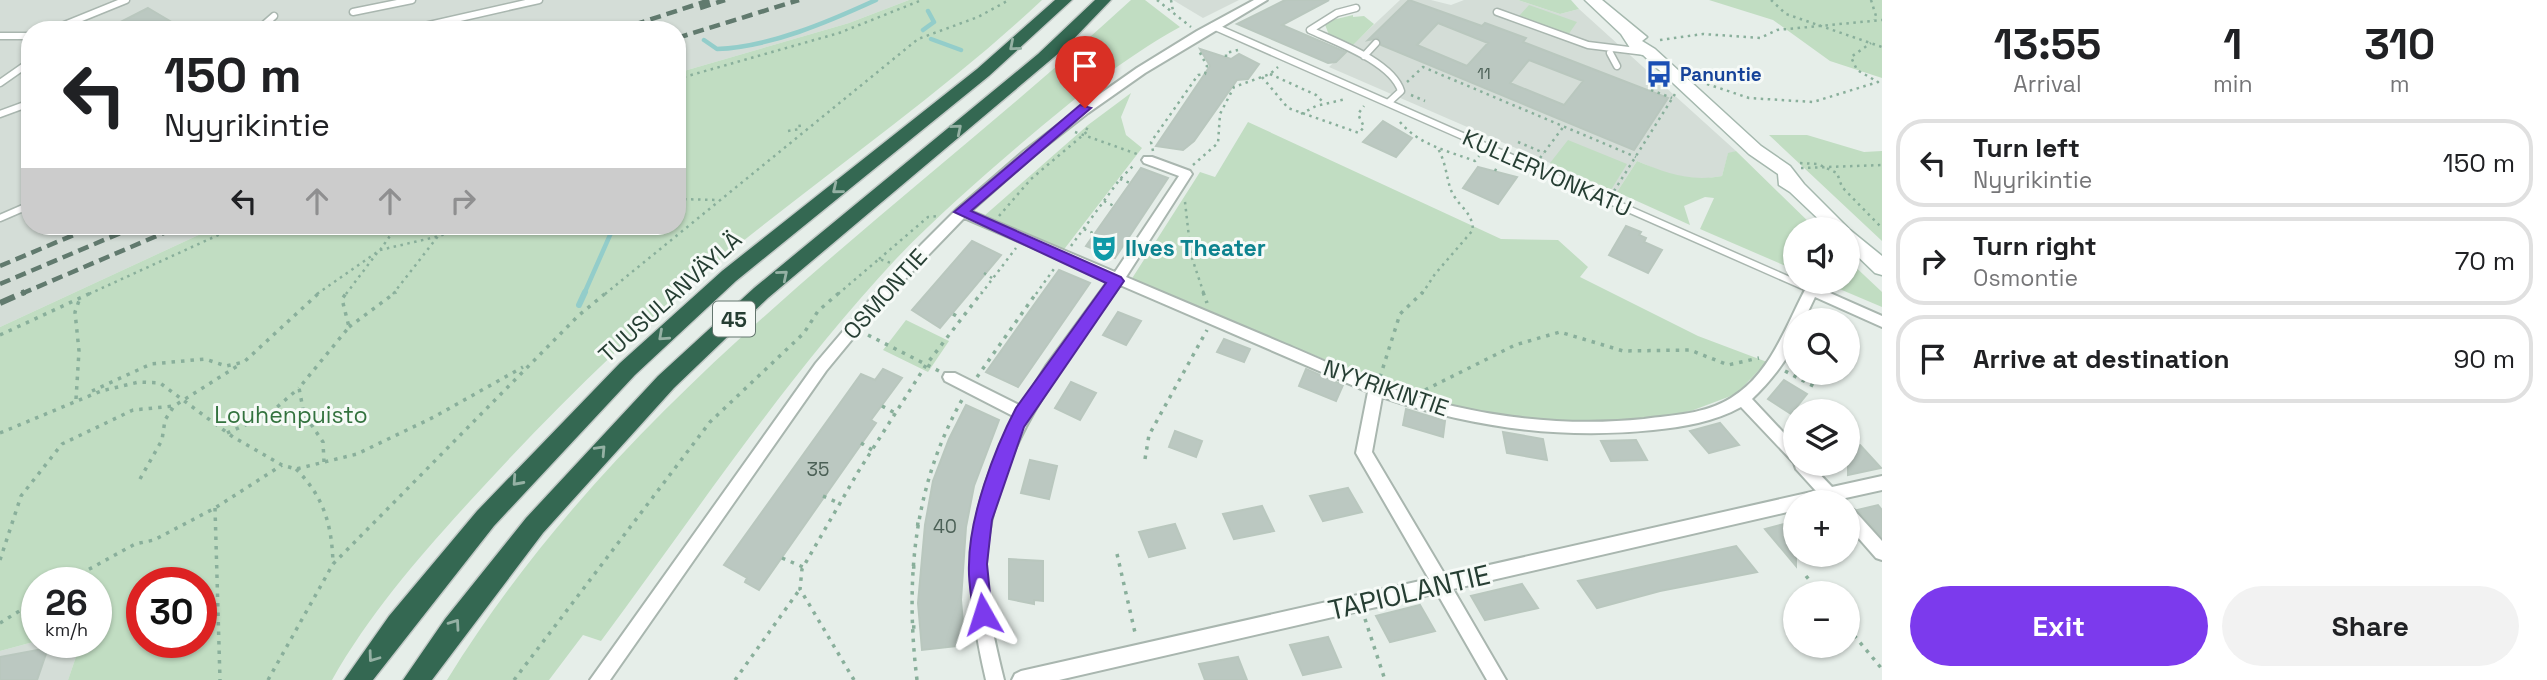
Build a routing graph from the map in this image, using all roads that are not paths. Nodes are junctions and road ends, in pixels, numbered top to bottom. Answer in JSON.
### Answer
{"nodes":[{"id":1,"x":126,"y":0,"type":"edge"},
{"id":2,"x":412,"y":0,"type":"edge"},
{"id":3,"x":539,"y":0,"type":"edge"},
{"id":4,"x":1064,"y":0,"type":"edge"},
{"id":5,"x":1262,"y":0,"type":"edge"},
{"id":6,"x":1593,"y":0,"type":"edge"},
{"id":7,"x":1103,"y":2,"type":"edge"},
{"id":8,"x":1356,"y":8,"type":"dead end"},
{"id":9,"x":353,"y":12,"type":"dead end"},
{"id":10,"x":1497,"y":12,"type":"dead end"},
{"id":11,"x":274,"y":16,"type":"dead end"},
{"id":12,"x":74,"y":21,"type":"edge"},
{"id":13,"x":268,"y":21,"type":"edge"},
{"id":14,"x":447,"y":21,"type":"edge"},
{"id":15,"x":1212,"y":26,"type":"junction"},
{"id":16,"x":0,"y":36,"type":"edge"},
{"id":17,"x":21,"y":36,"type":"edge"},
{"id":18,"x":1376,"y":43,"type":"dead end"},
{"id":19,"x":1651,"y":46,"type":"junction"},
{"id":20,"x":1610,"y":53,"type":"junction"},
{"id":21,"x":1364,"y":56,"type":"junction"},
{"id":22,"x":1617,"y":66,"type":"dead end"},
{"id":23,"x":21,"y":68,"type":"edge"},
{"id":24,"x":0,"y":83,"type":"edge"},
{"id":25,"x":1388,"y":103,"type":"junction"},
{"id":26,"x":21,"y":106,"type":"edge"},
{"id":27,"x":0,"y":114,"type":"edge"},
{"id":28,"x":1146,"y":161,"type":"road end"},
{"id":29,"x":21,"y":209,"type":"edge"},
{"id":30,"x":961,"y":212,"type":"junction"},
{"id":31,"x":1828,"y":217,"type":"edge"},
{"id":32,"x":0,"y":218,"type":"edge"},
{"id":33,"x":1860,"y":247,"type":"edge"},
{"id":34,"x":1882,"y":268,"type":"edge"},
{"id":35,"x":1783,"y":277,"type":"edge"},
{"id":36,"x":1116,"y":281,"type":"junction"},
{"id":37,"x":1821,"y":294,"type":"edge"},
{"id":38,"x":1882,"y":321,"type":"edge"},
{"id":39,"x":1783,"y":349,"type":"edge"},
{"id":40,"x":950,"y":377,"type":"road end"},
{"id":41,"x":1376,"y":389,"type":"junction"},
{"id":42,"x":1743,"y":399,"type":"junction"},
{"id":43,"x":1022,"y":413,"type":"junction"},
{"id":44,"x":1783,"y":443,"type":"edge"},
{"id":45,"x":1812,"y":476,"type":"edge"},
{"id":46,"x":1882,"y":484,"type":"edge"},
{"id":47,"x":1825,"y":490,"type":"edge"},
{"id":48,"x":1860,"y":490,"type":"edge"},
{"id":49,"x":1783,"y":505,"type":"edge"},
{"id":50,"x":1860,"y":528,"type":"edge"},
{"id":51,"x":1882,"y":553,"type":"edge"},
{"id":52,"x":1440,"y":586,"type":"junction"},
{"id":53,"x":356,"y":680,"type":"edge"},
{"id":54,"x":416,"y":680,"type":"edge"},
{"id":55,"x":598,"y":680,"type":"edge"},
{"id":56,"x":995,"y":680,"type":"edge"},
{"id":57,"x":1021,"y":680,"type":"edge"},
{"id":58,"x":1497,"y":680,"type":"edge"}],
"edges":[{"from":1,"to":12,"type":"lane"},
{"from":2,"to":9,"type":"lane"},
{"from":3,"to":14,"type":"lane"},
{"from":4,"to":53,"type":"highway","name":"TUUSULANVÄYLÄ","number":"45","one_way":true},
{"from":5,"to":15,"type":"street","name":"OSMONTIE"},
{"from":6,"to":19,"type":"main road"},
{"from":54,"to":7,"type":"highway","number":"45","one_way":true},
{"from":8,"to":21,"type":"lane"},
{"from":10,"to":20,"type":"lane"},
{"from":11,"to":13,"type":"lane"},
{"from":15,"to":25,"type":"lane","name":"KULLERVONKATU"},
{"from":15,"to":30,"type":"street","name":"OSMONTIE"},
{"from":16,"to":17,"type":"lane"},
{"from":18,"to":21,"type":"lane"},
{"from":19,"to":20,"type":"lane"},
{"from":19,"to":31,"type":"main road"},
{"from":20,"to":22,"type":"lane"},
{"from":21,"to":25,"type":"lane"},
{"from":23,"to":24,"type":"lane"},
{"from":25,"to":35,"type":"lane","name":"KULLERVONKATU"},
{"from":26,"to":27,"type":"lane"},
{"from":28,"to":36,"type":"street"},
{"from":29,"to":32,"type":"lane"},
{"from":30,"to":36,"type":"street","name":"NYYRIKINTIE"},
{"from":30,"to":55,"type":"street","name":"OSMONTIE"},
{"from":33,"to":34,"type":"main road"},
{"from":36,"to":41,"type":"street","name":"NYYRIKINTIE"},
{"from":36,"to":43,"type":"street"},
{"from":37,"to":38,"type":"street","name":"KULLERVONKATU"},
{"from":39,"to":42,"type":"street","name":"NYYRIKINTIE"},
{"from":40,"to":43,"type":"street"},
{"from":41,"to":42,"type":"street","name":"NYYRIKINTIE"},
{"from":41,"to":52,"type":"street"},
{"from":42,"to":44,"type":"street"},
{"from":43,"to":56,"type":"street"},
{"from":45,"to":47,"type":"street"},
{"from":46,"to":48,"type":"street","name":"TAPIOLANTIE"},
{"from":49,"to":52,"type":"street","name":"TAPIOLANTIE"},
{"from":50,"to":51,"type":"street"},
{"from":52,"to":57,"type":"street","name":"TAPIOLANTIE"},
{"from":52,"to":58,"type":"street"}]}
